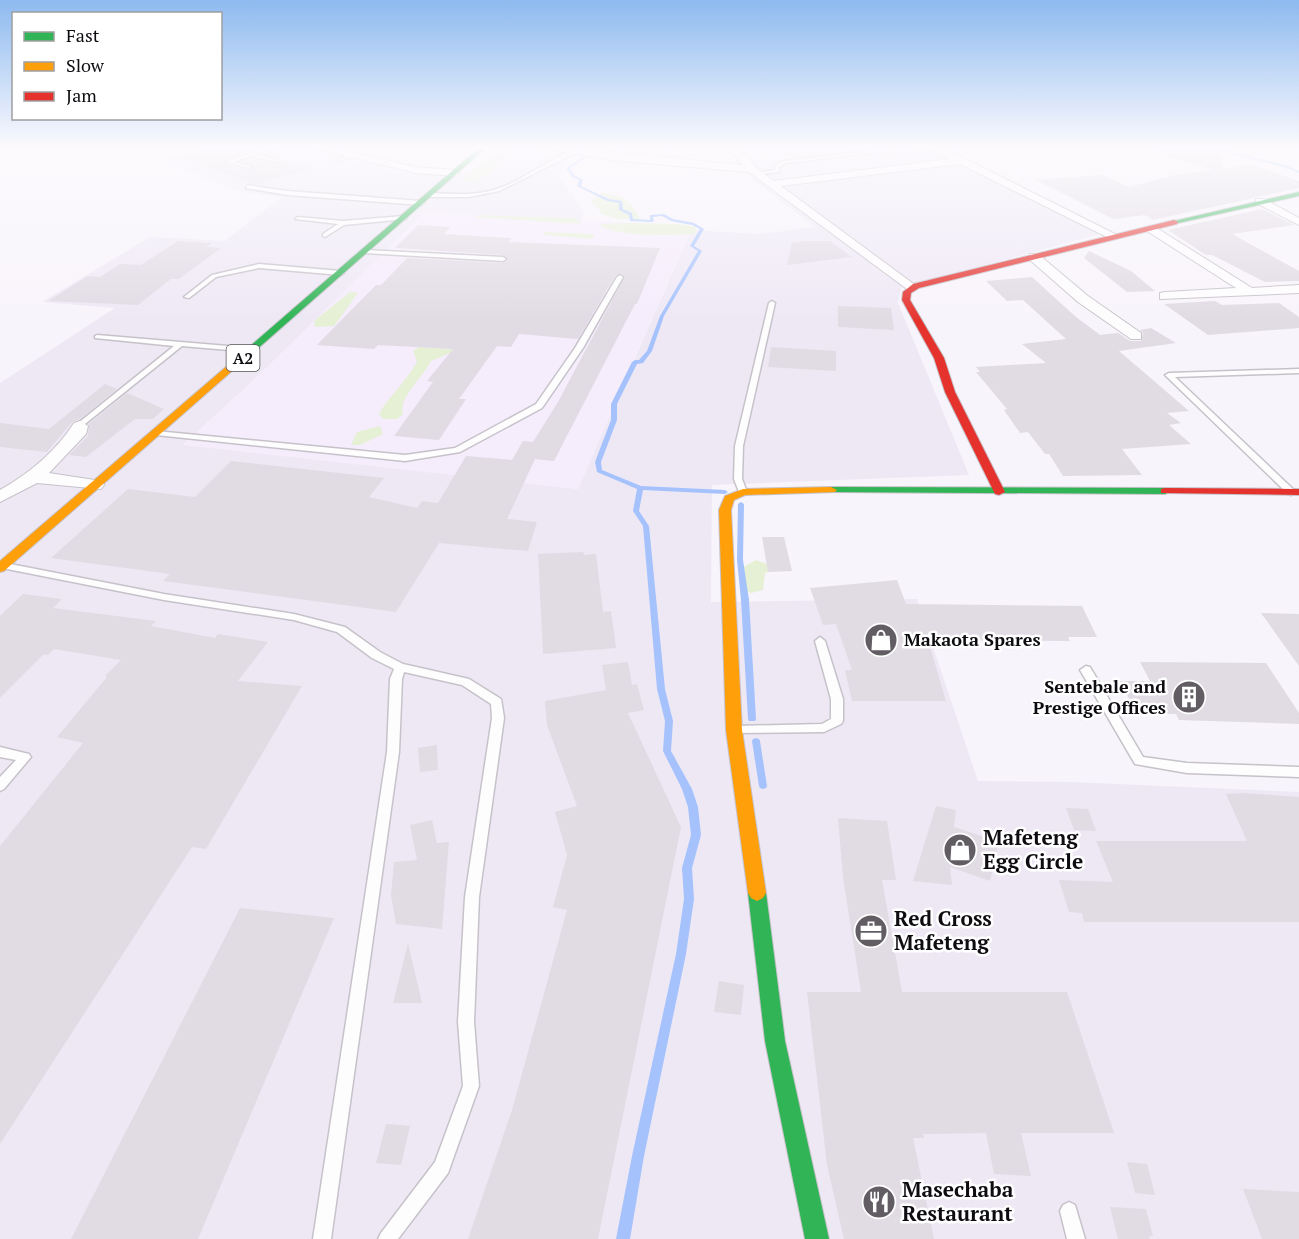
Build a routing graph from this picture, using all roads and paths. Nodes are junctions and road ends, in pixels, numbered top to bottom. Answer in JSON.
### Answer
{"nodes":[{"id":1,"x":419,"y":205,"type":"edge"},
{"id":2,"x":801,"y":205,"type":"edge"},
{"id":3,"x":1049,"y":205,"type":"edge"},
{"id":4,"x":1245,"y":205,"type":"edge"},
{"id":5,"x":1267,"y":205,"type":"edge"},
{"id":6,"x":404,"y":218,"type":"junction"},
{"id":7,"x":298,"y":219,"type":"dead end"},
{"id":8,"x":1299,"y":222,"type":"edge"},
{"id":9,"x":343,"y":223,"type":"junction"},
{"id":10,"x":1151,"y":228,"type":"junction"},
{"id":11,"x":325,"y":235,"type":"dead end"},
{"id":12,"x":1113,"y":236,"type":"junction"},
{"id":13,"x":366,"y":252,"type":"junction"},
{"id":14,"x":1034,"y":257,"type":"junction"},
{"id":15,"x":503,"y":259,"type":"dead end"},
{"id":16,"x":341,"y":273,"type":"junction"},
{"id":17,"x":620,"y":277,"type":"dead end"},
{"id":18,"x":911,"y":288,"type":"junction"},
{"id":19,"x":1299,"y":289,"type":"edge"},
{"id":20,"x":1247,"y":290,"type":"junction"},
{"id":21,"x":1165,"y":296,"type":"dead end"},
{"id":22,"x":187,"y":297,"type":"dead end"},
{"id":23,"x":772,"y":303,"type":"dead end"},
{"id":24,"x":1136,"y":336,"type":"dead end"},
{"id":25,"x":97,"y":337,"type":"dead end"},
{"id":26,"x":179,"y":345,"type":"junction"},
{"id":27,"x":253,"y":350,"type":"junction"},
{"id":28,"x":1299,"y":371,"type":"edge"},
{"id":29,"x":80,"y":426,"type":"joint"},
{"id":30,"x":156,"y":433,"type":"junction"},
{"id":31,"x":34,"y":478,"type":"junction"},
{"id":32,"x":95,"y":485,"type":"junction"},
{"id":33,"x":743,"y":492,"type":"junction"},
{"id":34,"x":999,"y":492,"type":"junction"},
{"id":35,"x":1295,"y":492,"type":"edge"},
{"id":36,"x":0,"y":497,"type":"edge"},
{"id":37,"x":2,"y":567,"type":"edge"},
{"id":38,"x":820,"y":641,"type":"dead end"},
{"id":39,"x":400,"y":667,"type":"junction"},
{"id":40,"x":1086,"y":670,"type":"dead end"},
{"id":41,"x":734,"y":730,"type":"junction"},
{"id":42,"x":0,"y":752,"type":"edge"},
{"id":43,"x":1299,"y":772,"type":"edge"},
{"id":44,"x":0,"y":786,"type":"edge"},
{"id":45,"x":1069,"y":1212,"type":"dead end"},
{"id":46,"x":321,"y":1239,"type":"edge"},
{"id":47,"x":387,"y":1239,"type":"edge"},
{"id":48,"x":817,"y":1239,"type":"edge"},
{"id":49,"x":1076,"y":1239,"type":"edge"}],
"edges":[{"from":1,"to":6,"type":"street","number":"A2"},
{"from":2,"to":18,"type":"street"},
{"from":3,"to":12,"type":"street"},
{"from":4,"to":10,"type":"street"},
{"from":5,"to":8,"type":"street"},
{"from":6,"to":9,"type":"lane"},
{"from":6,"to":13,"type":"street","number":"A2"},
{"from":7,"to":9,"type":"lane"},
{"from":9,"to":11,"type":"lane"},
{"from":10,"to":12,"type":"street"},
{"from":10,"to":20,"type":"street"},
{"from":12,"to":14,"type":"street"},
{"from":13,"to":15,"type":"lane"},
{"from":13,"to":16,"type":"street","number":"A2"},
{"from":14,"to":18,"type":"street"},
{"from":14,"to":24,"type":"street"},
{"from":16,"to":22,"type":"lane"},
{"from":16,"to":27,"type":"street","number":"A2"},
{"from":17,"to":30,"type":"lane"},
{"from":18,"to":34,"type":"street"},
{"from":19,"to":20,"type":"street"},
{"from":20,"to":21,"type":"street"},
{"from":23,"to":33,"type":"lane"},
{"from":25,"to":26,"type":"lane"},
{"from":26,"to":27,"type":"lane"},
{"from":26,"to":29,"type":"lane"},
{"from":27,"to":30,"type":"street","number":"A2"},
{"from":28,"to":35,"type":"lane"},
{"from":29,"to":31,"type":"street"},
{"from":30,"to":32,"type":"street","number":"A2"},
{"from":31,"to":32,"type":"street"},
{"from":31,"to":36,"type":"street"},
{"from":32,"to":37,"type":"street","number":"A2"},
{"from":33,"to":34,"type":"street"},
{"from":33,"to":41,"type":"street"},
{"from":34,"to":35,"type":"street"},
{"from":37,"to":39,"type":"lane"},
{"from":38,"to":41,"type":"lane"},
{"from":39,"to":46,"type":"lane"},
{"from":39,"to":47,"type":"lane"},
{"from":40,"to":43,"type":"lane"},
{"from":41,"to":48,"type":"street"},
{"from":42,"to":44,"type":"lane"},
{"from":45,"to":49,"type":"lane"}]}
